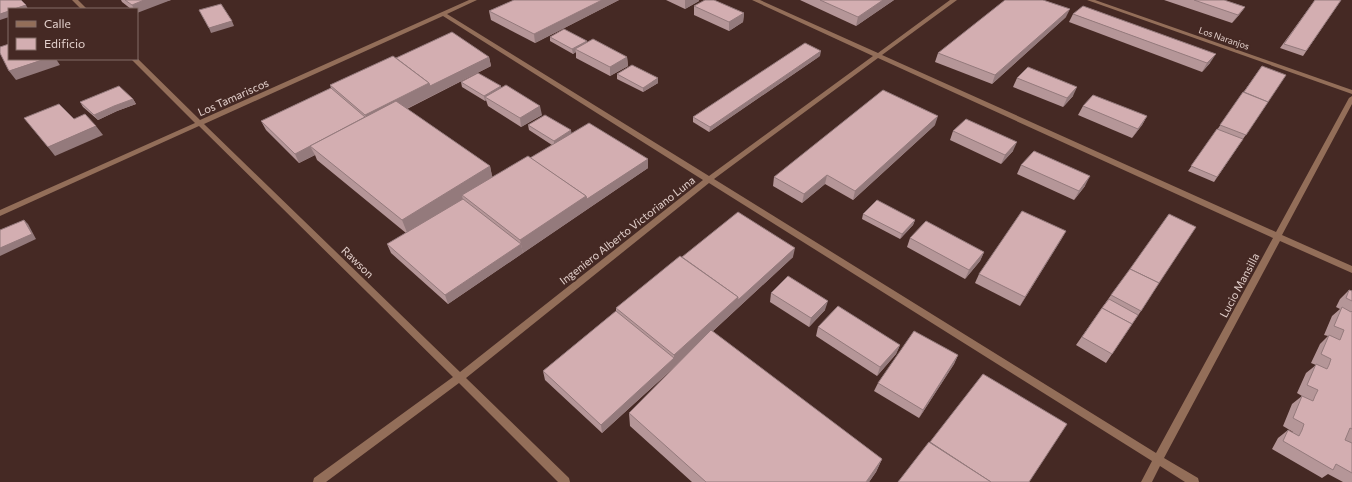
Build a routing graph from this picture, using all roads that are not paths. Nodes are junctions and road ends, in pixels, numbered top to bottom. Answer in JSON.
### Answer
{"nodes":[{"id":1,"x":75,"y":0,"type":"edge"},
{"id":2,"x":474,"y":0,"type":"edge"},
{"id":3,"x":754,"y":0,"type":"edge"},
{"id":4,"x":954,"y":0,"type":"edge"},
{"id":5,"x":1090,"y":0,"type":"edge"},
{"id":6,"x":83,"y":8,"type":"edge"},
{"id":7,"x":442,"y":14,"type":"junction"},
{"id":8,"x":878,"y":56,"type":"junction"},
{"id":9,"x":135,"y":60,"type":"edge"},
{"id":10,"x":1352,"y":92,"type":"edge"},
{"id":11,"x":1352,"y":98,"type":"edge"},
{"id":12,"x":199,"y":124,"type":"junction"},
{"id":13,"x":708,"y":180,"type":"junction"},
{"id":14,"x":0,"y":213,"type":"edge"},
{"id":15,"x":1277,"y":238,"type":"junction"},
{"id":16,"x":1352,"y":270,"type":"edge"},
{"id":17,"x":460,"y":377,"type":"junction"},
{"id":18,"x":1158,"y":460,"type":"junction"},
{"id":19,"x":318,"y":482,"type":"edge"},
{"id":20,"x":565,"y":482,"type":"edge"},
{"id":21,"x":1146,"y":482,"type":"edge"},
{"id":22,"x":1194,"y":482,"type":"edge"}],
"edges":[{"from":1,"to":6,"type":"street"},
{"from":2,"to":7,"type":"street","name":"Los Tamariscos"},
{"from":3,"to":8,"type":"street"},
{"from":4,"to":8,"type":"street","name":"Ingeniero Alberto Victoriano Luna"},
{"from":5,"to":10,"type":"street","name":"Los Naranjos"},
{"from":7,"to":12,"type":"street","name":"Los Tamariscos"},
{"from":7,"to":13,"type":"street"},
{"from":8,"to":13,"type":"street","name":"Ingeniero Alberto Victoriano Luna"},
{"from":8,"to":15,"type":"street"},
{"from":9,"to":12,"type":"street","name":"Rawson"},
{"from":11,"to":15,"type":"street","name":"Lucio Mansilla"},
{"from":12,"to":14,"type":"street","name":"Los Tamariscos"},
{"from":12,"to":17,"type":"street","name":"Rawson"},
{"from":13,"to":17,"type":"street","name":"Ingeniero Alberto Victoriano Luna"},
{"from":13,"to":18,"type":"street"},
{"from":15,"to":16,"type":"street"},
{"from":15,"to":18,"type":"street","name":"Lucio Mansilla"},
{"from":17,"to":19,"type":"street","name":"Ingeniero Alberto Victoriano Luna"},
{"from":17,"to":20,"type":"street","name":"Rawson"},
{"from":18,"to":21,"type":"street","name":"Lucio Mansilla"},
{"from":18,"to":22,"type":"street"}]}
